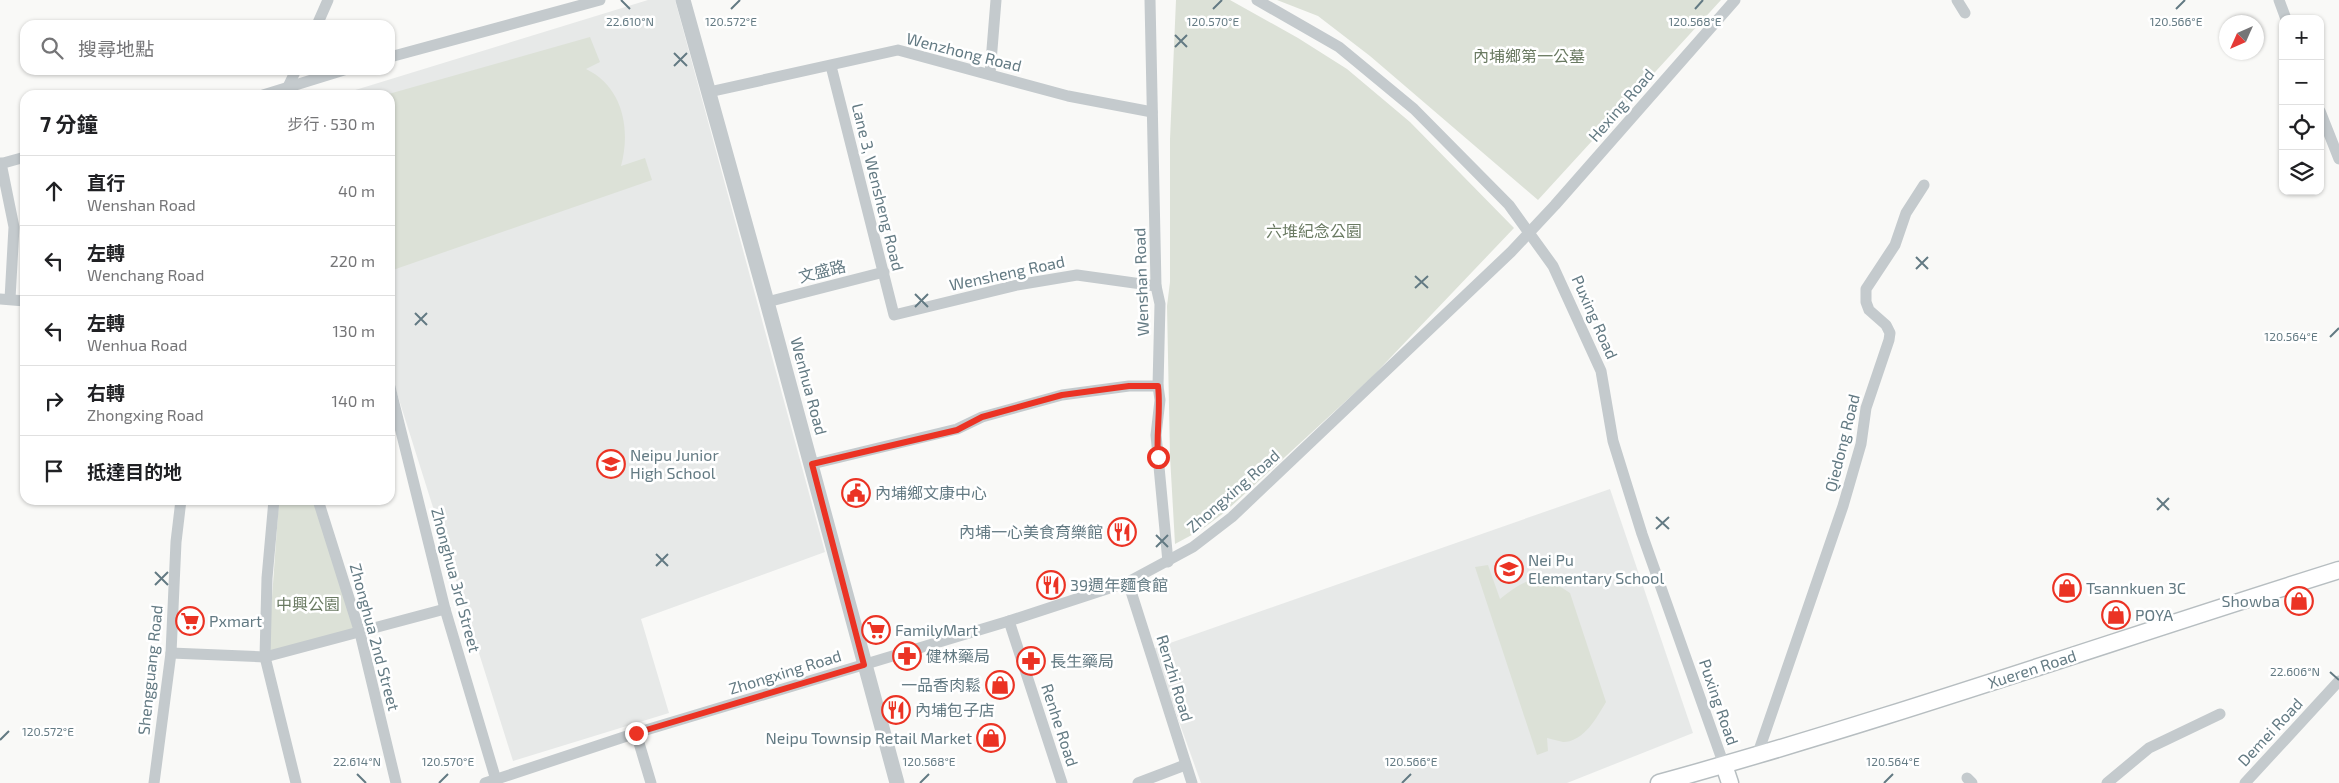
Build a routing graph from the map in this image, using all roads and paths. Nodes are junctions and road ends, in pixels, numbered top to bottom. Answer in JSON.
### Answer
{"nodes":[{"id":1,"x":328,"y":0,"type":"edge"},
{"id":2,"x":600,"y":0,"type":"edge"},
{"id":3,"x":682,"y":0,"type":"edge"},
{"id":4,"x":996,"y":0,"type":"edge"},
{"id":5,"x":1150,"y":0,"type":"edge"},
{"id":6,"x":1257,"y":0,"type":"edge"},
{"id":7,"x":1735,"y":0,"type":"edge"},
{"id":8,"x":1957,"y":0,"type":"edge"},
{"id":9,"x":2279,"y":0,"type":"edge"},
{"id":10,"x":1965,"y":13,"type":"dead end"},
{"id":11,"x":2285,"y":15,"type":"edge"},
{"id":12,"x":319,"y":20,"type":"edge"},
{"id":13,"x":395,"y":57,"type":"edge"},
{"id":14,"x":831,"y":66,"type":"junction"},
{"id":15,"x":990,"y":74,"type":"junction"},
{"id":16,"x":294,"y":75,"type":"edge"},
{"id":17,"x":331,"y":75,"type":"edge"},
{"id":18,"x":287,"y":90,"type":"edge"},
{"id":19,"x":291,"y":90,"type":"edge"},
{"id":20,"x":709,"y":92,"type":"junction"},
{"id":21,"x":1152,"y":112,"type":"junction"},
{"id":22,"x":2324,"y":120,"type":"edge"},
{"id":23,"x":20,"y":158,"type":"edge"},
{"id":24,"x":2339,"y":159,"type":"edge"},
{"id":25,"x":1,"y":164,"type":"edge"},
{"id":26,"x":1924,"y":185,"type":"dead end"},
{"id":27,"x":1530,"y":231,"type":"junction"},
{"id":28,"x":884,"y":272,"type":"junction"},
{"id":29,"x":1156,"y":286,"type":"junction"},
{"id":30,"x":5,"y":299,"type":"edge"},
{"id":31,"x":20,"y":300,"type":"edge"},
{"id":32,"x":767,"y":302,"type":"junction"},
{"id":33,"x":894,"y":315,"type":"joint"},
{"id":34,"x":1158,"y":386,"type":"junction"},
{"id":35,"x":395,"y":418,"type":"edge"},
{"id":36,"x":812,"y":464,"type":"junction"},
{"id":37,"x":180,"y":505,"type":"edge"},
{"id":38,"x":274,"y":505,"type":"edge"},
{"id":39,"x":320,"y":505,"type":"edge"},
{"id":40,"x":1168,"y":562,"type":"junction"},
{"id":41,"x":2339,"y":570,"type":"edge"},
{"id":42,"x":1128,"y":582,"type":"junction"},
{"id":43,"x":445,"y":609,"type":"junction"},
{"id":44,"x":1009,"y":621,"type":"junction"},
{"id":45,"x":360,"y":633,"type":"junction"},
{"id":46,"x":171,"y":653,"type":"junction"},
{"id":47,"x":264,"y":657,"type":"junction"},
{"id":48,"x":864,"y":665,"type":"junction"},
{"id":49,"x":2339,"y":681,"type":"edge"},
{"id":50,"x":2220,"y":714,"type":"dead end"},
{"id":51,"x":636,"y":733,"type":"junction"},
{"id":52,"x":1758,"y":753,"type":"junction"},
{"id":53,"x":1185,"y":765,"type":"junction"},
{"id":54,"x":1724,"y":765,"type":"junction"},
{"id":55,"x":490,"y":781,"type":"edge"},
{"id":56,"x":894,"y":782,"type":"edge"},
{"id":57,"x":154,"y":783,"type":"edge"},
{"id":58,"x":296,"y":783,"type":"edge"},
{"id":59,"x":396,"y":783,"type":"edge"},
{"id":60,"x":650,"y":783,"type":"edge"},
{"id":61,"x":1062,"y":783,"type":"edge"},
{"id":62,"x":1138,"y":783,"type":"edge"},
{"id":63,"x":1192,"y":783,"type":"edge"},
{"id":64,"x":1659,"y":783,"type":"edge"},
{"id":65,"x":1730,"y":783,"type":"edge"},
{"id":66,"x":2107,"y":783,"type":"edge"},
{"id":67,"x":2245,"y":783,"type":"edge"}],
"edges":[{"from":1,"to":12,"type":"street"},
{"from":2,"to":13,"type":"street"},
{"from":3,"to":20,"type":"street","name":"Wenhua Road"},
{"from":4,"to":15,"type":"street"},
{"from":5,"to":21,"type":"street","name":"Wenshan Road"},
{"from":6,"to":27,"type":"street","name":"Puxing Road"},
{"from":7,"to":27,"type":"street","name":"Hexing Road"},
{"from":8,"to":10,"type":"street"},
{"from":9,"to":11,"type":"street"},
{"from":14,"to":15,"type":"street","name":"Wenzhong Road"},
{"from":14,"to":20,"type":"street","name":"Wenzhong Road"},
{"from":14,"to":28,"type":"street","name":"Lane 3, Wensheng Road"},
{"from":15,"to":21,"type":"street","name":"Wenzhong Road"},
{"from":16,"to":18,"type":"street"},
{"from":17,"to":19,"type":"street"},
{"from":20,"to":32,"type":"street","name":"Wenhua Road"},
{"from":21,"to":29,"type":"street","name":"Wenshan Road"},
{"from":22,"to":24,"type":"street"},
{"from":23,"to":25,"type":"street"},
{"from":25,"to":30,"type":"street"},
{"from":26,"to":52,"type":"street","name":"Qiedong Road"},
{"from":27,"to":40,"type":"street","name":"Zhongxing Road"},
{"from":27,"to":54,"type":"street","name":"Puxing Road"},
{"from":28,"to":32,"type":"street","name":"文盛路"},
{"from":28,"to":33,"type":"street","name":"Lane 3, Wensheng Road"},
{"from":29,"to":33,"type":"street","name":"Wensheng Road"},
{"from":29,"to":34,"type":"street","name":"Wenshan Road"},
{"from":30,"to":31,"type":"street"},
{"from":32,"to":36,"type":"street","name":"Wenhua Road"},
{"from":34,"to":36,"type":"street"},
{"from":34,"to":40,"type":"street","name":"Wenshan Road"},
{"from":35,"to":43,"type":"street","name":"Zhonghua 3rd Street"},
{"from":36,"to":48,"type":"street","name":"Wenhua Road"},
{"from":37,"to":46,"type":"street","name":"Shengguang Road"},
{"from":38,"to":47,"type":"street"},
{"from":39,"to":45,"type":"street","name":"Zhonghua 2nd Street"},
{"from":40,"to":42,"type":"street","name":"Zhongxing Road"},
{"from":41,"to":52,"type":"main road","name":"Xueren Road"},
{"from":42,"to":44,"type":"street","name":"Zhongxing Road"},
{"from":42,"to":53,"type":"street","name":"Renzhi Road"},
{"from":43,"to":45,"type":"street"},
{"from":43,"to":55,"type":"street","name":"Zhonghua 3rd Street"},
{"from":44,"to":48,"type":"street","name":"Zhongxing Road"},
{"from":44,"to":61,"type":"street","name":"Renhe Road"},
{"from":45,"to":47,"type":"street"},
{"from":45,"to":59,"type":"street","name":"Zhonghua 2nd Street"},
{"from":46,"to":47,"type":"street"},
{"from":46,"to":57,"type":"street","name":"Shengguang Road"},
{"from":47,"to":58,"type":"street"},
{"from":48,"to":51,"type":"street","name":"Zhongxing Road"},
{"from":48,"to":56,"type":"street","name":"Wenhua Road"},
{"from":49,"to":67,"type":"street","name":"Demei Road"},
{"from":50,"to":66,"type":"street"},
{"from":51,"to":55,"type":"street","name":"Zhongxing Road"},
{"from":51,"to":60,"type":"street"},
{"from":52,"to":54,"type":"main road","name":"Xueren Road"},
{"from":53,"to":62,"type":"street"},
{"from":53,"to":63,"type":"street","name":"Renzhi Road"},
{"from":54,"to":64,"type":"main road","name":"Xueren Road"},
{"from":54,"to":65,"type":"main road"}]}
